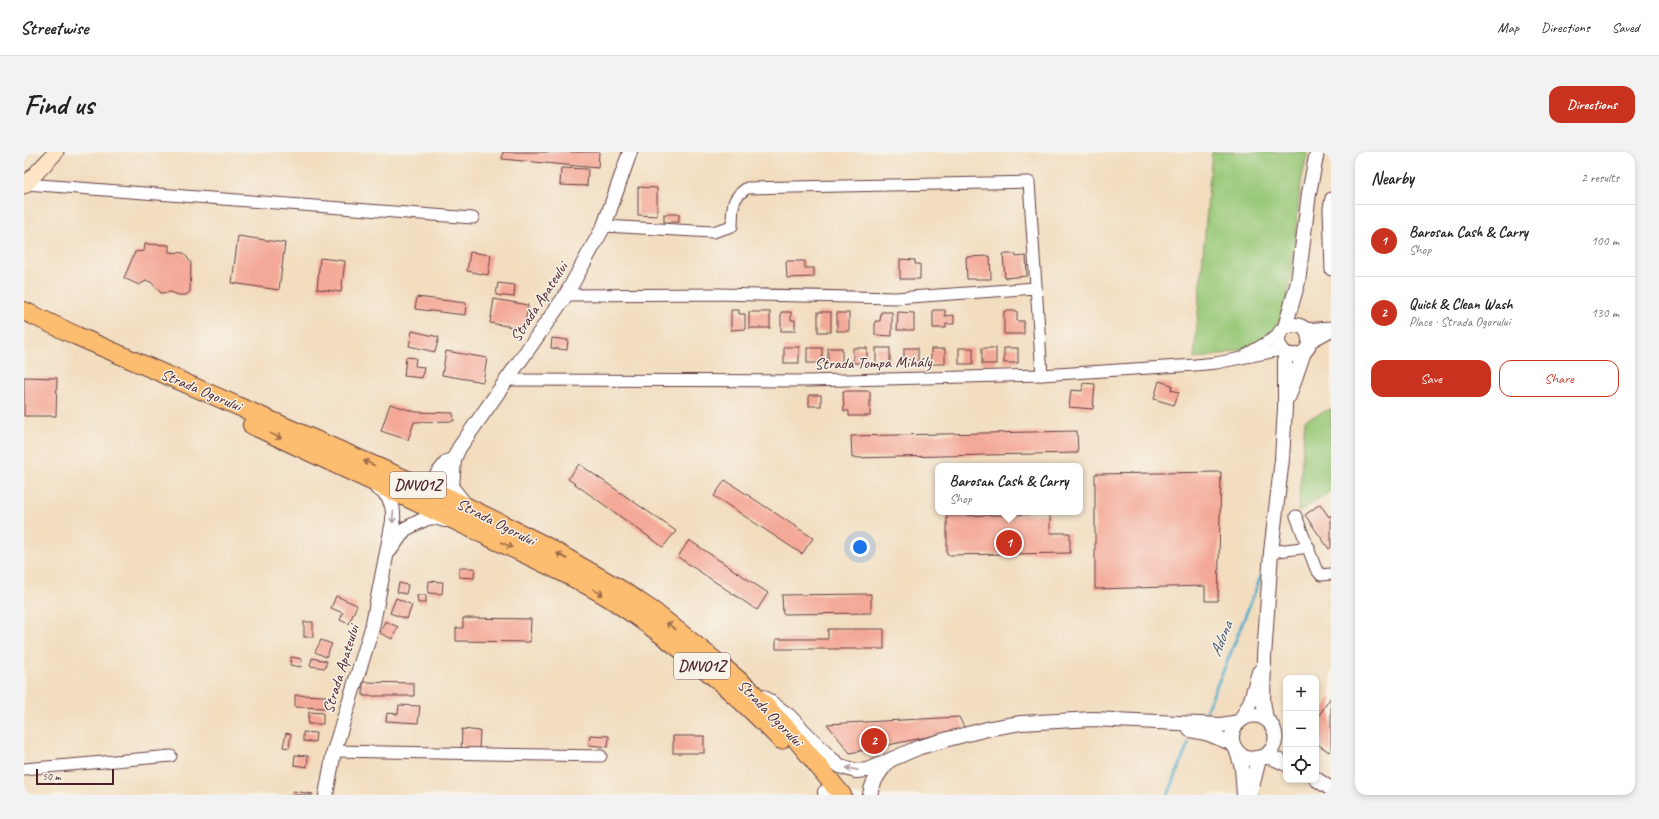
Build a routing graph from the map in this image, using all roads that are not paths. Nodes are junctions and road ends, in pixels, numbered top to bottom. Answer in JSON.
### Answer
{"nodes":[{"id":1,"x":56,"y":152,"type":"edge"},
{"id":2,"x":630,"y":152,"type":"edge"},
{"id":3,"x":1317,"y":152,"type":"edge"},
{"id":4,"x":25,"y":185,"type":"edge"},
{"id":5,"x":1331,"y":198,"type":"edge"},
{"id":6,"x":473,"y":218,"type":"dead end"},
{"id":7,"x":604,"y":226,"type":"junction"},
{"id":8,"x":1331,"y":270,"type":"edge"},
{"id":9,"x":1298,"y":282,"type":"junction"},
{"id":10,"x":1036,"y":288,"type":"junction"},
{"id":11,"x":566,"y":295,"type":"junction"},
{"id":12,"x":24,"y":300,"type":"edge"},
{"id":13,"x":24,"y":311,"type":"edge"},
{"id":14,"x":24,"y":321,"type":"edge"},
{"id":15,"x":24,"y":325,"type":"edge"},
{"id":16,"x":1331,"y":327,"type":"edge"},
{"id":17,"x":1302,"y":328,"type":"junction"},
{"id":18,"x":1282,"y":331,"type":"junction"},
{"id":19,"x":1331,"y":331,"type":"edge"},
{"id":20,"x":76,"y":340,"type":"junction"},
{"id":21,"x":1306,"y":348,"type":"junction"},
{"id":22,"x":1283,"y":352,"type":"junction"},
{"id":23,"x":1238,"y":359,"type":"junction"},
{"id":24,"x":1042,"y":374,"type":"junction"},
{"id":25,"x":507,"y":380,"type":"junction"},
{"id":26,"x":1285,"y":408,"type":"junction"},
{"id":27,"x":300,"y":448,"type":"junction"},
{"id":28,"x":454,"y":459,"type":"junction"},
{"id":29,"x":398,"y":476,"type":"junction"},
{"id":30,"x":467,"y":507,"type":"junction"},
{"id":31,"x":1296,"y":516,"type":"dead end"},
{"id":32,"x":488,"y":536,"type":"junction"},
{"id":33,"x":1309,"y":547,"type":"junction"},
{"id":34,"x":1271,"y":552,"type":"junction"},
{"id":35,"x":387,"y":553,"type":"junction"},
{"id":36,"x":1331,"y":574,"type":"edge"},
{"id":37,"x":1264,"y":657,"type":"junction"},
{"id":38,"x":749,"y":689,"type":"junction"},
{"id":39,"x":1266,"y":719,"type":"junction"},
{"id":40,"x":1240,"y":721,"type":"junction"},
{"id":41,"x":1162,"y":723,"type":"junction"},
{"id":42,"x":1276,"y":741,"type":"junction"},
{"id":43,"x":1235,"y":748,"type":"junction"},
{"id":44,"x":1283,"y":748,"type":"edge"},
{"id":45,"x":334,"y":751,"type":"junction"},
{"id":46,"x":171,"y":756,"type":"dead end"},
{"id":47,"x":601,"y":756,"type":"dead end"},
{"id":48,"x":1262,"y":758,"type":"junction"},
{"id":49,"x":889,"y":761,"type":"junction"},
{"id":50,"x":1283,"y":763,"type":"edge"},
{"id":51,"x":24,"y":769,"type":"edge"},
{"id":52,"x":1319,"y":781,"type":"edge"},
{"id":53,"x":1331,"y":789,"type":"edge"},
{"id":54,"x":826,"y":794,"type":"edge"},
{"id":55,"x":326,"y":795,"type":"edge"},
{"id":56,"x":842,"y":795,"type":"edge"},
{"id":57,"x":870,"y":795,"type":"edge"},
{"id":58,"x":1244,"y":795,"type":"edge"},
{"id":59,"x":1250,"y":795,"type":"edge"}],
"edges":[{"from":1,"to":4,"type":"main road"},
{"from":2,"to":7,"type":"street","name":"Strada Apateului"},
{"from":3,"to":9,"type":"street"},
{"from":4,"to":6,"type":"street"},
{"from":5,"to":8,"type":"street"},
{"from":7,"to":10,"type":"street"},
{"from":7,"to":11,"type":"street","name":"Strada Apateului"},
{"from":9,"to":17,"type":"street"},
{"from":9,"to":18,"type":"street"},
{"from":10,"to":11,"type":"street"},
{"from":10,"to":24,"type":"street"},
{"from":11,"to":25,"type":"street","name":"Strada Apateului"},
{"from":12,"to":20,"type":"highway"},
{"from":13,"to":20,"type":"highway","name":"Strada Ogorului","number":"DNVO1Z"},
{"from":14,"to":20,"type":"highway","name":"Strada Ogorului","number":"DNVO1Z"},
{"from":15,"to":20,"type":"highway"},
{"from":16,"to":17,"type":"street"},
{"from":17,"to":18,"type":"street"},
{"from":17,"to":21,"type":"street"},
{"from":18,"to":22,"type":"street"},
{"from":18,"to":23,"type":"street","name":"Strada Tompa Mihály"},
{"from":19,"to":21,"type":"street"},
{"from":20,"to":27,"type":"highway","name":"Strada Ogorului","number":"DNVO1Z","one_way":true},
{"from":29,"to":20,"type":"highway","name":"Strada Ogorului","number":"DNVO1Z","one_way":true},
{"from":21,"to":22,"type":"street"},
{"from":21,"to":26,"type":"street"},
{"from":22,"to":23,"type":"street","name":"Strada Tompa Mihály"},
{"from":22,"to":26,"type":"street"},
{"from":23,"to":24,"type":"street","name":"Strada Tompa Mihály"},
{"from":24,"to":25,"type":"street","name":"Strada Tompa Mihály"},
{"from":25,"to":28,"type":"street","name":"Strada Apateului"},
{"from":26,"to":34,"type":"street"},
{"from":27,"to":32,"type":"highway","name":"Strada Ogorului","number":"DNVO1Z"},
{"from":27,"to":35,"type":"street","name":"Strada Apateului","one_way":true},
{"from":28,"to":29,"type":"street","name":"Strada Apateului"},
{"from":28,"to":30,"type":"street","name":"Strada Apateului"},
{"from":29,"to":30,"type":"highway","name":"Strada Ogorului","number":"DNVO1Z"},
{"from":38,"to":30,"type":"highway","name":"Strada Ogorului","number":"DNVO1Z","one_way":true},
{"from":31,"to":33,"type":"street"},
{"from":32,"to":35,"type":"street","name":"Strada Apateului"},
{"from":32,"to":54,"type":"highway","name":"Strada Ogorului","number":"DNVO1Z","one_way":true},
{"from":33,"to":34,"type":"street"},
{"from":33,"to":36,"type":"street"},
{"from":34,"to":37,"type":"street"},
{"from":35,"to":45,"type":"street","name":"Strada Apateului"},
{"from":37,"to":39,"type":"street"},
{"from":37,"to":40,"type":"street"},
{"from":49,"to":38,"type":"street","one_way":true},
{"from":38,"to":56,"type":"highway","name":"Strada Ogorului","number":"DNVO1Z"},
{"from":39,"to":40,"type":"street"},
{"from":39,"to":42,"type":"street"},
{"from":40,"to":41,"type":"street"},
{"from":40,"to":43,"type":"street"},
{"from":41,"to":43,"type":"street"},
{"from":41,"to":49,"type":"street"},
{"from":42,"to":44,"type":"street"},
{"from":42,"to":48,"type":"street"},
{"from":43,"to":48,"type":"street"},
{"from":43,"to":58,"type":"street"},
{"from":45,"to":47,"type":"street"},
{"from":45,"to":55,"type":"street","name":"Strada Apateului"},
{"from":46,"to":51,"type":"street"},
{"from":48,"to":50,"type":"street"},
{"from":48,"to":59,"type":"street"},
{"from":49,"to":57,"type":"street"},
{"from":52,"to":53,"type":"street"}]}
